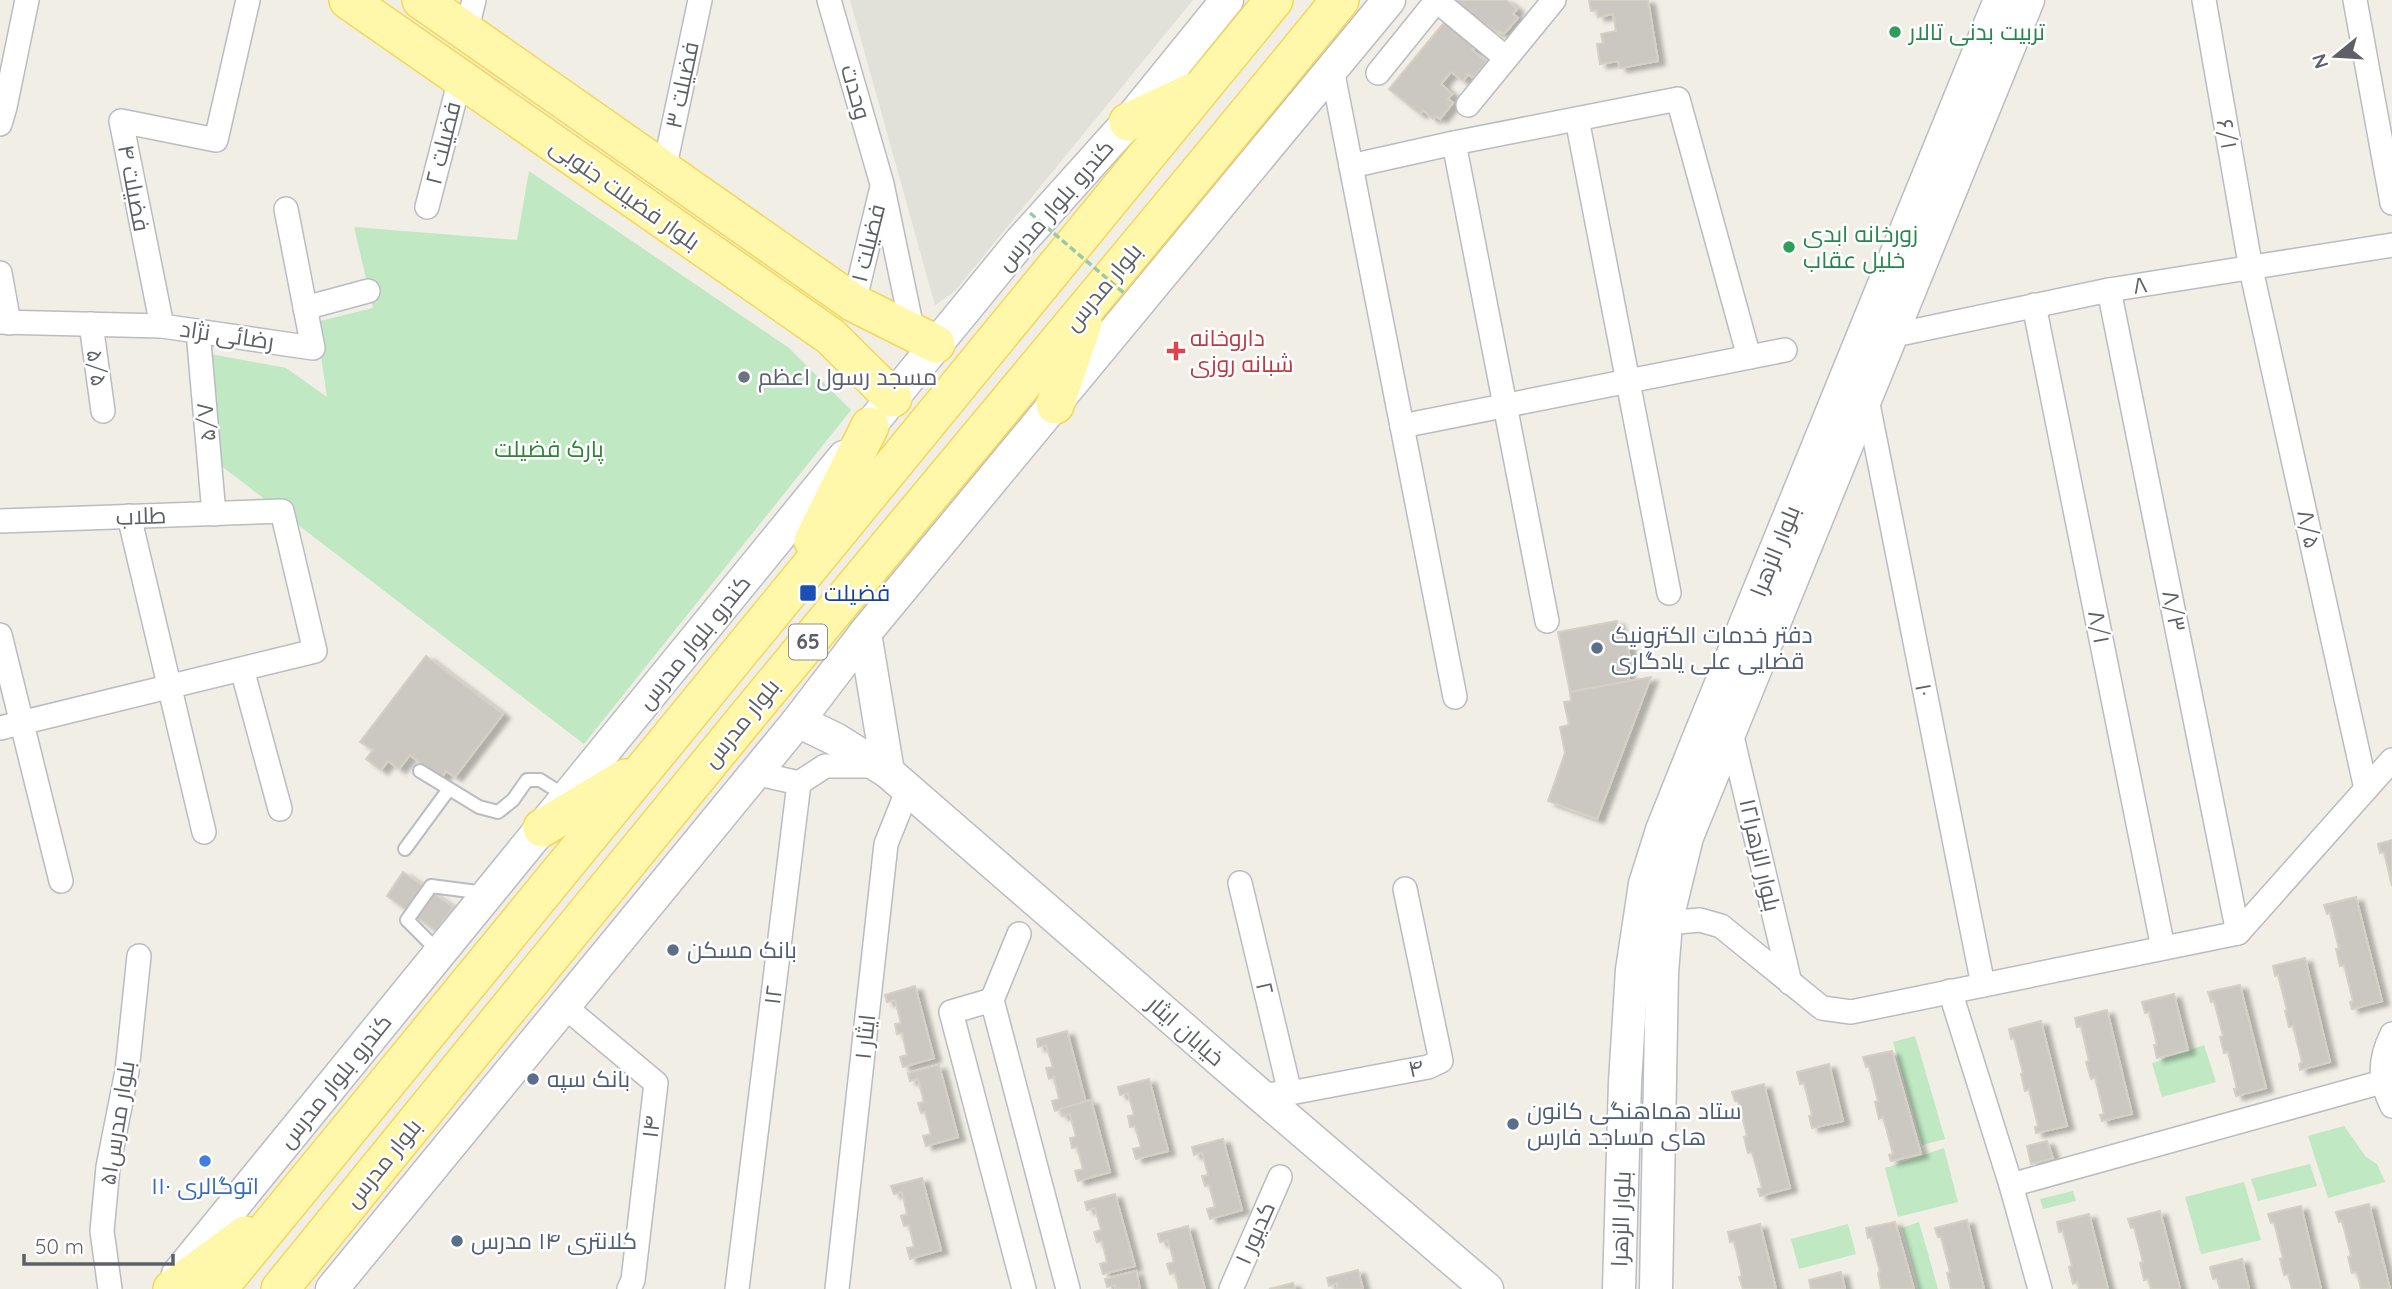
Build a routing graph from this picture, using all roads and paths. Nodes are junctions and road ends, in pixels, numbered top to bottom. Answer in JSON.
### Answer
{"nodes":[{"id":1,"x":27,"y":0,"type":"edge"},
{"id":2,"x":248,"y":0,"type":"edge"},
{"id":3,"x":348,"y":0,"type":"edge"},
{"id":4,"x":421,"y":0,"type":"edge"},
{"id":5,"x":700,"y":0,"type":"edge"},
{"id":6,"x":829,"y":0,"type":"edge"},
{"id":7,"x":1227,"y":0,"type":"edge"},
{"id":8,"x":1274,"y":0,"type":"edge"},
{"id":9,"x":1340,"y":0,"type":"edge"},
{"id":10,"x":1389,"y":0,"type":"edge"},
{"id":11,"x":1437,"y":0,"type":"edge"},
{"id":12,"x":1554,"y":0,"type":"edge"},
{"id":13,"x":2000,"y":0,"type":"edge"},
{"id":14,"x":2028,"y":0,"type":"edge"},
{"id":15,"x":2204,"y":0,"type":"edge"},
{"id":16,"x":2355,"y":0,"type":"edge"},
{"id":17,"x":470,"y":16,"type":"edge"},
{"id":18,"x":1506,"y":58,"type":"junction"},
{"id":19,"x":1332,"y":69,"type":"junction"},
{"id":20,"x":1378,"y":73,"type":"dead end"},
{"id":21,"x":460,"y":79,"type":"junction"},
{"id":22,"x":1203,"y":87,"type":"junction"},
{"id":23,"x":1468,"y":106,"type":"dead end"},
{"id":24,"x":589,"y":117,"type":"junction"},
{"id":25,"x":1577,"y":119,"type":"junction"},
{"id":26,"x":1128,"y":122,"type":"junction"},
{"id":27,"x":0,"y":124,"type":"edge"},
{"id":28,"x":1454,"y":143,"type":"junction"},
{"id":29,"x":564,"y":151,"type":"junction"},
{"id":30,"x":1351,"y":166,"type":"junction"},
{"id":31,"x":664,"y":170,"type":"junction"},
{"id":32,"x":882,"y":184,"type":"junction"},
{"id":33,"x":2392,"y":203,"type":"edge"},
{"id":34,"x":427,"y":207,"type":"dead end"},
{"id":35,"x":286,"y":209,"type":"dead end"},
{"id":36,"x":1030,"y":213,"type":"dead end"},
{"id":37,"x":2392,"y":245,"type":"edge"},
{"id":38,"x":2251,"y":269,"type":"junction"},
{"id":39,"x":0,"y":273,"type":"edge"},
{"id":40,"x":2109,"y":290,"type":"junction"},
{"id":41,"x":368,"y":291,"type":"dead end"},
{"id":42,"x":1108,"y":296,"type":"junction"},
{"id":43,"x":853,"y":303,"type":"junction"},
{"id":44,"x":2034,"y":305,"type":"junction"},
{"id":45,"x":305,"y":308,"type":"junction"},
{"id":46,"x":5,"y":322,"type":"edge"},
{"id":47,"x":91,"y":324,"type":"junction"},
{"id":48,"x":162,"y":326,"type":"junction"},
{"id":49,"x":198,"y":331,"type":"junction"},
{"id":50,"x":830,"y":335,"type":"junction"},
{"id":51,"x":1890,"y":336,"type":"junction"},
{"id":52,"x":924,"y":339,"type":"junction"},
{"id":53,"x":1785,"y":350,"type":"dead end"},
{"id":54,"x":1749,"y":357,"type":"junction"},
{"id":55,"x":1628,"y":381,"type":"junction"},
{"id":56,"x":1866,"y":394,"type":"junction"},
{"id":57,"x":1055,"y":404,"type":"junction"},
{"id":58,"x":1505,"y":405,"type":"junction"},
{"id":59,"x":103,"y":411,"type":"dead end"},
{"id":60,"x":881,"y":412,"type":"junction"},
{"id":61,"x":1402,"y":426,"type":"junction"},
{"id":62,"x":214,"y":514,"type":"junction"},
{"id":63,"x":129,"y":516,"type":"junction"},
{"id":64,"x":0,"y":521,"type":"edge"},
{"id":65,"x":1669,"y":593,"type":"dead end"},
{"id":66,"x":784,"y":599,"type":"junction"},
{"id":67,"x":1547,"y":621,"type":"dead end"},
{"id":68,"x":865,"y":633,"type":"junction"},
{"id":69,"x":0,"y":635,"type":"edge"},
{"id":70,"x":242,"y":669,"type":"junction"},
{"id":71,"x":169,"y":687,"type":"junction"},
{"id":72,"x":1455,"y":698,"type":"dead end"},
{"id":73,"x":798,"y":721,"type":"junction"},
{"id":74,"x":11,"y":725,"type":"edge"},
{"id":75,"x":1730,"y":728,"type":"junction"},
{"id":76,"x":2392,"y":760,"type":"edge"},
{"id":77,"x":647,"y":765,"type":"junction"},
{"id":78,"x":420,"y":771,"type":"dead end"},
{"id":79,"x":755,"y":773,"type":"junction"},
{"id":80,"x":891,"y":776,"type":"junction"},
{"id":81,"x":799,"y":783,"type":"junction"},
{"id":82,"x":449,"y":789,"type":"junction"},
{"id":83,"x":2366,"y":789,"type":"junction"},
{"id":84,"x":567,"y":797,"type":"junction"},
{"id":85,"x":280,"y":809,"type":"dead end"},
{"id":86,"x":542,"y":828,"type":"junction"},
{"id":87,"x":204,"y":832,"type":"dead end"},
{"id":88,"x":405,"y":849,"type":"dead end"},
{"id":89,"x":61,"y":881,"type":"dead end"},
{"id":90,"x":1240,"y":883,"type":"dead end"},
{"id":91,"x":1405,"y":889,"type":"dead end"},
{"id":92,"x":489,"y":893,"type":"junction"},
{"id":93,"x":1666,"y":923,"type":"junction"},
{"id":94,"x":2238,"y":933,"type":"junction"},
{"id":95,"x":1019,"y":934,"type":"dead end"},
{"id":96,"x":2163,"y":948,"type":"junction"},
{"id":97,"x":139,"y":956,"type":"dead end"},
{"id":98,"x":437,"y":957,"type":"junction"},
{"id":99,"x":1790,"y":983,"type":"junction"},
{"id":100,"x":1983,"y":985,"type":"junction"},
{"id":101,"x":1951,"y":991,"type":"junction"},
{"id":102,"x":992,"y":1000,"type":"junction"},
{"id":103,"x":564,"y":1006,"type":"junction"},
{"id":104,"x":2392,"y":1034,"type":"edge"},
{"id":105,"x":2382,"y":1082,"type":"junction"},
{"id":106,"x":1275,"y":1094,"type":"junction"},
{"id":107,"x":2392,"y":1106,"type":"edge"},
{"id":108,"x":1280,"y":1177,"type":"dead end"},
{"id":109,"x":2011,"y":1185,"type":"junction"},
{"id":110,"x":290,"y":1200,"type":"junction"},
{"id":111,"x":1242,"y":1263,"type":"junction"},
{"id":112,"x":1658,"y":1283,"type":"edge"},
{"id":113,"x":1616,"y":1286,"type":"edge"},
{"id":114,"x":110,"y":1289,"type":"edge"},
{"id":115,"x":166,"y":1289,"type":"edge"},
{"id":116,"x":172,"y":1289,"type":"edge"},
{"id":117,"x":218,"y":1289,"type":"edge"},
{"id":118,"x":281,"y":1289,"type":"edge"},
{"id":119,"x":332,"y":1289,"type":"edge"},
{"id":120,"x":629,"y":1289,"type":"edge"},
{"id":121,"x":737,"y":1289,"type":"edge"},
{"id":122,"x":837,"y":1289,"type":"edge"},
{"id":123,"x":1024,"y":1289,"type":"edge"},
{"id":124,"x":1068,"y":1289,"type":"edge"},
{"id":125,"x":1231,"y":1289,"type":"edge"},
{"id":126,"x":1249,"y":1289,"type":"edge"},
{"id":127,"x":1487,"y":1289,"type":"edge"},
{"id":128,"x":2039,"y":1289,"type":"edge"}],
"edges":[{"from":1,"to":27,"type":"street"},
{"from":2,"to":48,"type":"street","name":"فضیلت ۴"},
{"from":3,"to":21,"type":"main road","name":"بلوار فضیلت جنوبی"},
{"from":4,"to":17,"type":"main road","name":"بلوار فضیلت جنوبی"},
{"from":5,"to":31,"type":"street","name":"فضیلت ۳"},
{"from":6,"to":32,"type":"street","name":"وحدت"},
{"from":7,"to":26,"type":"main road","name":"کندرو بلوار مدرس"},
{"from":8,"to":22,"type":"main road","name":"بلوار مدرس","number":"65"},
{"from":9,"to":42,"type":"main road","name":"بلوار مدرس","number":"65"},
{"from":10,"to":19,"type":"main road"},
{"from":11,"to":18,"type":"street"},
{"from":11,"to":20,"type":"street"},
{"from":12,"to":18,"type":"street"},
{"from":13,"to":113,"type":"main road","name":"بلوار الزهرا"},
{"from":14,"to":51,"type":"main road","name":"بلوار الزهرا"},
{"from":15,"to":38,"type":"street","name":"۶/۱"},
{"from":16,"to":33,"type":"street"},
{"from":17,"to":24,"type":"main road","name":"بلوار فضیلت جنوبی"},
{"from":18,"to":23,"type":"street"},
{"from":19,"to":30,"type":"street"},
{"from":19,"to":57,"type":"main road"},
{"from":21,"to":29,"type":"main road","name":"بلوار فضیلت جنوبی"},
{"from":21,"to":34,"type":"street","name":"فضیلت ۲"},
{"from":22,"to":26,"type":"main road"},
{"from":22,"to":66,"type":"main road","name":"بلوار مدرس","number":"65"},
{"from":24,"to":29,"type":"main road"},
{"from":24,"to":31,"type":"main road","name":"بلوار فضیلت جنوبی"},
{"from":25,"to":28,"type":"street"},
{"from":25,"to":54,"type":"street"},
{"from":25,"to":55,"type":"street"},
{"from":26,"to":52,"type":"main road","name":"کندرو بلوار مدرس"},
{"from":28,"to":30,"type":"street"},
{"from":28,"to":58,"type":"street"},
{"from":29,"to":50,"type":"main road","name":"بلوار فضیلت جنوبی"},
{"from":30,"to":61,"type":"street"},
{"from":31,"to":43,"type":"main road","name":"بلوار فضیلت جنوبی"},
{"from":32,"to":43,"type":"street","name":"فضیلت ۱"},
{"from":32,"to":52,"type":"street","name":"وحدت"},
{"from":35,"to":45,"type":"street","name":"رضائی نژاد"},
{"from":36,"to":42,"type":"path","bridge":true},
{"from":37,"to":38,"type":"street","name":"۸"},
{"from":38,"to":40,"type":"street","name":"۸"},
{"from":38,"to":83,"type":"street","name":"۸/۵"},
{"from":39,"to":46,"type":"street"},
{"from":40,"to":44,"type":"street","name":"۸"},
{"from":40,"to":94,"type":"street","name":"۸/۳"},
{"from":41,"to":45,"type":"street"},
{"from":42,"to":57,"type":"main road"},
{"from":42,"to":118,"type":"main road","name":"بلوار مدرس","number":"65"},
{"from":43,"to":50,"type":"main road"},
{"from":43,"to":52,"type":"main road","name":"بلوار فضیلت جنوبی"},
{"from":44,"to":51,"type":"street","name":"۸"},
{"from":44,"to":96,"type":"street","name":"۸/۱"},
{"from":45,"to":49,"type":"street","name":"رضائی نژاد"},
{"from":46,"to":47,"type":"street","name":"رضائی نژاد"},
{"from":47,"to":48,"type":"street","name":"رضائی نژاد"},
{"from":47,"to":59,"type":"street","name":"۵/۵"},
{"from":48,"to":49,"type":"street","name":"رضائی نژاد"},
{"from":49,"to":62,"type":"street","name":"۵/۷"},
{"from":50,"to":60,"type":"main road","name":"بلوار فضیلت جنوبی"},
{"from":51,"to":56,"type":"main road","name":"بلوار الزهرا"},
{"from":52,"to":60,"type":"main road","name":"کندرو بلوار مدرس"},
{"from":53,"to":54,"type":"street"},
{"from":54,"to":55,"type":"street"},
{"from":55,"to":58,"type":"street"},
{"from":55,"to":65,"type":"street"},
{"from":56,"to":75,"type":"main road","name":"بلوار الزهرا"},
{"from":56,"to":100,"type":"street","name":"۱۰"},
{"from":57,"to":68,"type":"main road"},
{"from":58,"to":61,"type":"street"},
{"from":58,"to":67,"type":"street"},
{"from":60,"to":66,"type":"main road"},
{"from":60,"to":84,"type":"main road","name":"کندرو بلوار مدرس"},
{"from":61,"to":72,"type":"street"},
{"from":62,"to":63,"type":"street","name":"طلاب"},
{"from":62,"to":70,"type":"street","name":"طلاب"},
{"from":63,"to":64,"type":"street","name":"طلاب"},
{"from":63,"to":71,"type":"street"},
{"from":66,"to":77,"type":"main road","name":"بلوار مدرس","number":"65"},
{"from":68,"to":73,"type":"main road"},
{"from":68,"to":80,"type":"main road"},
{"from":69,"to":74,"type":"street"},
{"from":70,"to":71,"type":"street"},
{"from":70,"to":85,"type":"street"},
{"from":71,"to":74,"type":"street"},
{"from":71,"to":87,"type":"street"},
{"from":73,"to":79,"type":"main road"},
{"from":73,"to":80,"type":"main road","name":"خیابان ایثار"},
{"from":74,"to":89,"type":"street"},
{"from":75,"to":93,"type":"main road","name":"بلوار الزهرا"},
{"from":75,"to":99,"type":"street","name":"بلوار الزهرا۱۲"},
{"from":76,"to":83,"type":"street"},
{"from":77,"to":86,"type":"main road"},
{"from":77,"to":110,"type":"main road","name":"بلوار مدرس","number":"65"},
{"from":78,"to":82,"type":"lane"},
{"from":79,"to":81,"type":"street"},
{"from":79,"to":103,"type":"main road"},
{"from":80,"to":81,"type":"street"},
{"from":80,"to":106,"type":"main road","name":"خیابان ایثار"},
{"from":80,"to":122,"type":"street","name":"ایثار ۱"},
{"from":81,"to":121,"type":"street","name":"۱۲"},
{"from":82,"to":84,"type":"lane"},
{"from":82,"to":88,"type":"lane"},
{"from":83,"to":94,"type":"street"},
{"from":84,"to":86,"type":"main road","name":"کندرو بلوار مدرس"},
{"from":86,"to":92,"type":"main road","name":"کندرو بلوار مدرس"},
{"from":90,"to":106,"type":"street","name":"۲"},
{"from":91,"to":106,"type":"street","name":"۴"},
{"from":92,"to":98,"type":"main road","name":"کندرو بلوار مدرس"},
{"from":92,"to":98,"type":"lane"},
{"from":93,"to":99,"type":"street"},
{"from":93,"to":112,"type":"main road","name":"بلوار الزهرا"},
{"from":94,"to":96,"type":"street"},
{"from":95,"to":102,"type":"street"},
{"from":96,"to":100,"type":"street"},
{"from":97,"to":114,"type":"street","name":"بلوار مدرس۵۱"},
{"from":98,"to":115,"type":"main road","name":"کندرو بلوار مدرس"},
{"from":99,"to":101,"type":"street"},
{"from":100,"to":101,"type":"street"},
{"from":101,"to":109,"type":"street"},
{"from":102,"to":123,"type":"street"},
{"from":102,"to":124,"type":"street"},
{"from":103,"to":119,"type":"main road"},
{"from":103,"to":120,"type":"street","name":"۱۴"},
{"from":104,"to":105,"type":"street"},
{"from":105,"to":107,"type":"street"},
{"from":105,"to":109,"type":"street"},
{"from":106,"to":127,"type":"main road","name":"خیابان ایثار"},
{"from":108,"to":111,"type":"street","name":"کدیور ۱"},
{"from":109,"to":128,"type":"street"},
{"from":110,"to":116,"type":"main road"},
{"from":110,"to":117,"type":"main road","name":"بلوار مدرس","number":"65"},
{"from":111,"to":125,"type":"street","name":"کدیور ۱"},
{"from":111,"to":126,"type":"street"}]}
